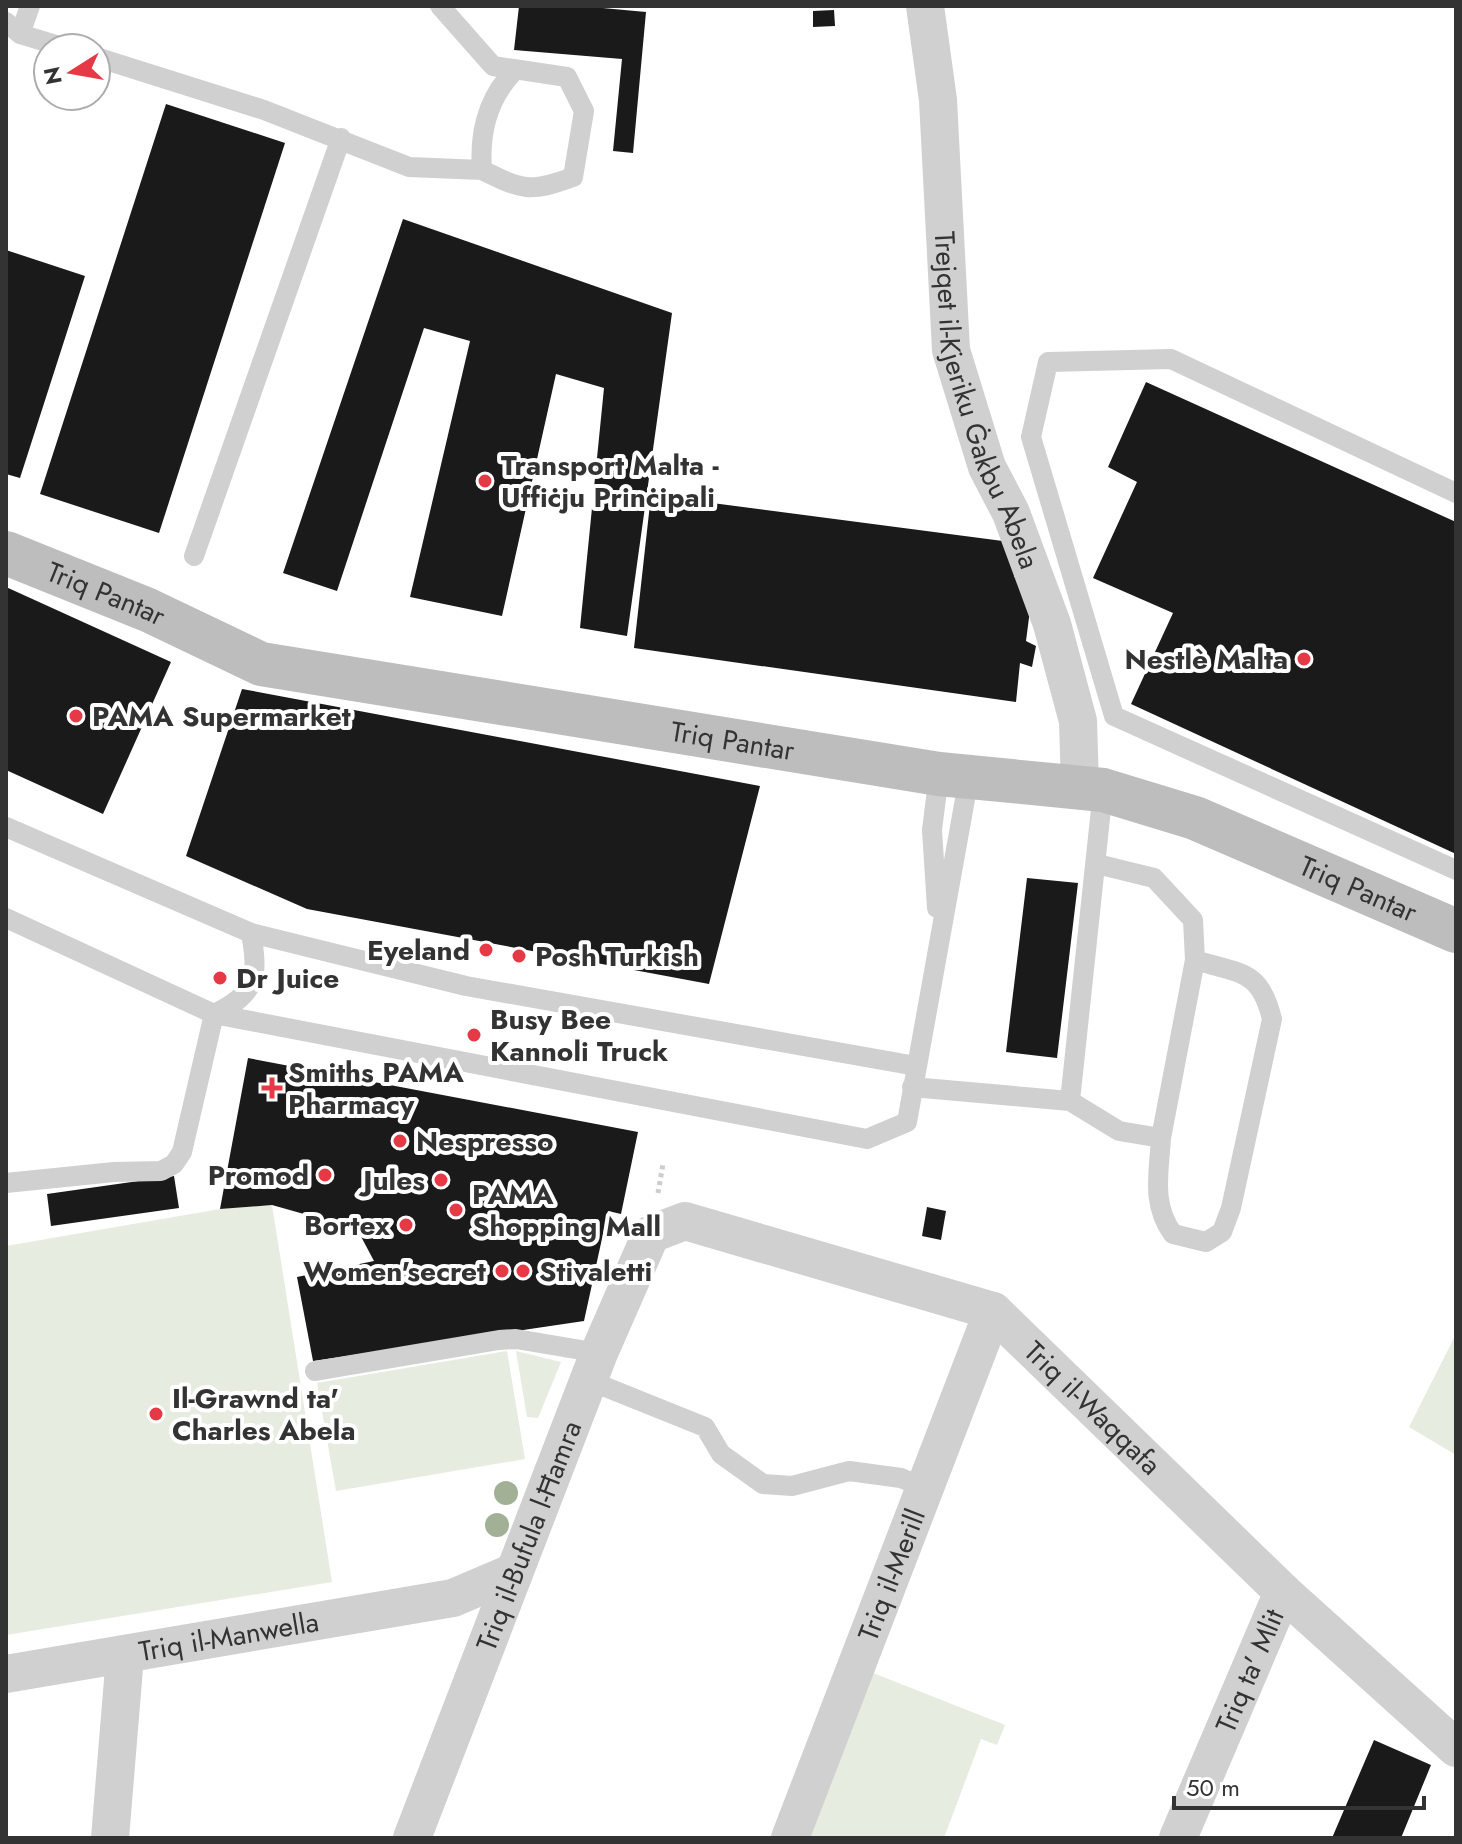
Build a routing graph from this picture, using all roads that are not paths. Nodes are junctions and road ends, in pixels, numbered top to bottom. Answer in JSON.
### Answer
{"nodes":[{"id":1,"x":30,"y":6,"type":"edge"},
{"id":2,"x":440,"y":6,"type":"edge"},
{"id":3,"x":925,"y":6,"type":"edge"},
{"id":4,"x":13,"y":28,"type":"edge"},
{"id":5,"x":32,"y":35,"type":"edge"},
{"id":6,"x":112,"y":62,"type":"edge"},
{"id":7,"x":514,"y":71,"type":"junction"},
{"id":8,"x":341,"y":138,"type":"junction"},
{"id":9,"x":482,"y":170,"type":"junction"},
{"id":10,"x":1456,"y":493,"type":"edge"},
{"id":11,"x":6,"y":553,"type":"edge"},
{"id":12,"x":194,"y":556,"type":"dead end"},
{"id":13,"x":1096,"y":718,"type":"junction"},
{"id":14,"x":954,"y":776,"type":"junction"},
{"id":15,"x":1092,"y":788,"type":"junction"},
{"id":16,"x":6,"y":827,"type":"edge"},
{"id":17,"x":1097,"y":864,"type":"junction"},
{"id":18,"x":1456,"y":870,"type":"edge"},
{"id":19,"x":6,"y":918,"type":"edge"},
{"id":20,"x":1456,"y":931,"type":"edge"},
{"id":21,"x":251,"y":933,"type":"junction"},
{"id":22,"x":939,"y":936,"type":"junction"},
{"id":23,"x":1195,"y":960,"type":"junction"},
{"id":24,"x":214,"y":1014,"type":"junction"},
{"id":25,"x":914,"y":1076,"type":"junction"},
{"id":26,"x":1070,"y":1101,"type":"junction"},
{"id":27,"x":1161,"y":1138,"type":"junction"},
{"id":28,"x":6,"y":1183,"type":"edge"},
{"id":29,"x":651,"y":1234,"type":"joint"},
{"id":30,"x":993,"y":1311,"type":"junction"},
{"id":31,"x":593,"y":1366,"type":"junction"},
{"id":32,"x":315,"y":1371,"type":"dead end"},
{"id":33,"x":925,"y":1488,"type":"junction"},
{"id":34,"x":514,"y":1572,"type":"junction"},
{"id":35,"x":1283,"y":1592,"type":"junction"},
{"id":36,"x":453,"y":1598,"type":"junction"},
{"id":37,"x":487,"y":1644,"type":"junction"},
{"id":38,"x":125,"y":1656,"type":"junction"},
{"id":39,"x":6,"y":1674,"type":"edge"},
{"id":40,"x":1456,"y":1748,"type":"edge"},
{"id":41,"x":110,"y":1838,"type":"edge"},
{"id":42,"x":412,"y":1838,"type":"edge"},
{"id":43,"x":790,"y":1838,"type":"edge"},
{"id":44,"x":1178,"y":1838,"type":"edge"}],
"edges":[{"from":1,"to":4,"type":"lane"},
{"from":2,"to":7,"type":"lane"},
{"from":3,"to":13,"type":"street","name":"Trejqet il-Kjeriku Ġakbu Abela"},
{"from":4,"to":5,"type":"lane"},
{"from":6,"to":8,"type":"lane"},
{"from":7,"to":9,"type":"lane"},
{"from":7,"to":9,"type":"lane"},
{"from":8,"to":9,"type":"lane"},
{"from":8,"to":12,"type":"lane"},
{"from":10,"to":13,"type":"lane"},
{"from":11,"to":14,"type":"main road","name":"Triq Pantar"},
{"from":13,"to":15,"type":"street","name":"Trejqet il-Kjeriku Ġakbu Abela"},
{"from":13,"to":18,"type":"lane"},
{"from":14,"to":15,"type":"main road","name":"Triq Pantar"},
{"from":14,"to":22,"type":"lane"},
{"from":14,"to":22,"type":"lane"},
{"from":15,"to":17,"type":"lane"},
{"from":15,"to":20,"type":"main road","name":"Triq Pantar"},
{"from":16,"to":21,"type":"lane"},
{"from":17,"to":23,"type":"lane"},
{"from":17,"to":26,"type":"lane"},
{"from":19,"to":24,"type":"lane"},
{"from":21,"to":24,"type":"lane"},
{"from":21,"to":25,"type":"lane"},
{"from":22,"to":25,"type":"lane"},
{"from":23,"to":27,"type":"lane"},
{"from":23,"to":27,"type":"lane"},
{"from":24,"to":25,"type":"lane"},
{"from":24,"to":28,"type":"lane"},
{"from":25,"to":26,"type":"lane"},
{"from":26,"to":27,"type":"lane"},
{"from":29,"to":30,"type":"street","name":"Triq il-Waqqafa"},
{"from":29,"to":31,"type":"street","name":"Triq il-Bufula l-Ħamra"},
{"from":30,"to":33,"type":"street","name":"Triq il-Merill"},
{"from":30,"to":35,"type":"street","name":"Triq il-Waqqafa"},
{"from":31,"to":32,"type":"lane"},
{"from":31,"to":33,"type":"lane"},
{"from":31,"to":34,"type":"street","name":"Triq il-Bufula l-Ħamra"},
{"from":33,"to":43,"type":"street","name":"Triq il-Merill"},
{"from":34,"to":36,"type":"street","name":"Triq il-Manwella"},
{"from":34,"to":37,"type":"street","name":"Triq il-Bufula l-Ħamra"},
{"from":35,"to":40,"type":"street","name":"Triq il-Waqqafa"},
{"from":35,"to":44,"type":"street","name":"Triq ta' Mlit"},
{"from":36,"to":37,"type":"street"},
{"from":36,"to":38,"type":"street","name":"Triq il-Manwella"},
{"from":37,"to":42,"type":"street","name":"Triq il-Bufula l-Ħamra"},
{"from":38,"to":39,"type":"street","name":"Triq il-Manwella"},
{"from":38,"to":41,"type":"street"}]}
